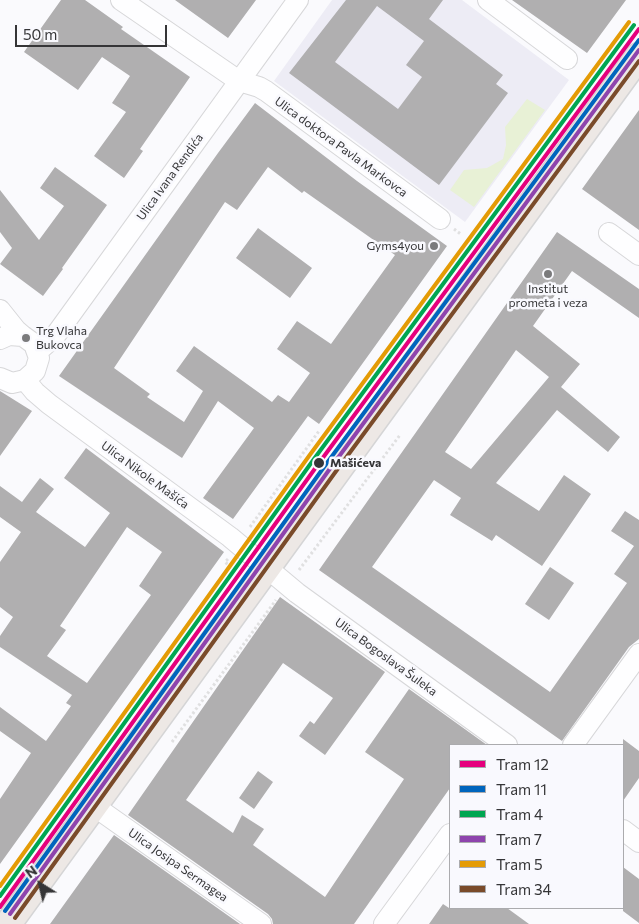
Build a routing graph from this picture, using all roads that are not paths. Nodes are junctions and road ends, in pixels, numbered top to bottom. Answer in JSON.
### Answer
{"nodes":[{"id":1,"x":121,"y":0,"type":"edge"},
{"id":2,"x":298,"y":0,"type":"edge"},
{"id":3,"x":488,"y":0,"type":"edge"},
{"id":4,"x":639,"y":56,"type":"edge"},
{"id":5,"x":567,"y":59,"type":"dead end"},
{"id":6,"x":239,"y":81,"type":"junction"},
{"id":7,"x":440,"y":219,"type":"dead end"},
{"id":8,"x":609,"y":233,"type":"dead end"},
{"id":9,"x":639,"y":255,"type":"edge"},
{"id":10,"x":0,"y":310,"type":"edge"},
{"id":11,"x":23,"y":336,"type":"junction"},
{"id":12,"x":0,"y":339,"type":"edge"},
{"id":13,"x":38,"y":351,"type":"junction"},
{"id":14,"x":0,"y":378,"type":"edge"},
{"id":15,"x":25,"y":380,"type":"junction"},
{"id":16,"x":268,"y":567,"type":"junction"},
{"id":17,"x":639,"y":654,"type":"edge"},
{"id":18,"x":506,"y":744,"type":"edge"},
{"id":19,"x":574,"y":744,"type":"edge"},
{"id":20,"x":94,"y":806,"type":"junction"},
{"id":21,"x":624,"y":831,"type":"edge"},
{"id":22,"x":449,"y":835,"type":"edge"},
{"id":23,"x":639,"y":842,"type":"edge"},
{"id":24,"x":8,"y":924,"type":"edge"},
{"id":25,"x":261,"y":924,"type":"edge"},
{"id":26,"x":384,"y":924,"type":"edge"}],
"edges":[{"from":1,"to":6,"type":"street","name":"Ulica doktora Pavla Markovca"},
{"from":2,"to":6,"type":"street","name":"Ulica Ivana Rendića"},
{"from":3,"to":5,"type":"street"},
{"from":4,"to":16,"type":"main road"},
{"from":6,"to":7,"type":"street","name":"Ulica doktora Pavla Markovca"},
{"from":6,"to":13,"type":"street","name":"Ulica Ivana Rendića"},
{"from":8,"to":9,"type":"street"},
{"from":10,"to":11,"type":"street"},
{"from":11,"to":12,"type":"street"},
{"from":11,"to":13,"type":"street"},
{"from":13,"to":15,"type":"street"},
{"from":14,"to":15,"type":"street"},
{"from":15,"to":16,"type":"street","name":"Ulica Nikole Mašića"},
{"from":16,"to":18,"type":"street","name":"Ulica Bogoslava Šuleka"},
{"from":16,"to":20,"type":"main road"},
{"from":17,"to":19,"type":"street"},
{"from":20,"to":24,"type":"main road"},
{"from":20,"to":25,"type":"street","name":"Ulica Josipa Sermagea"},
{"from":21,"to":23,"type":"street"},
{"from":22,"to":26,"type":"street"}]}
